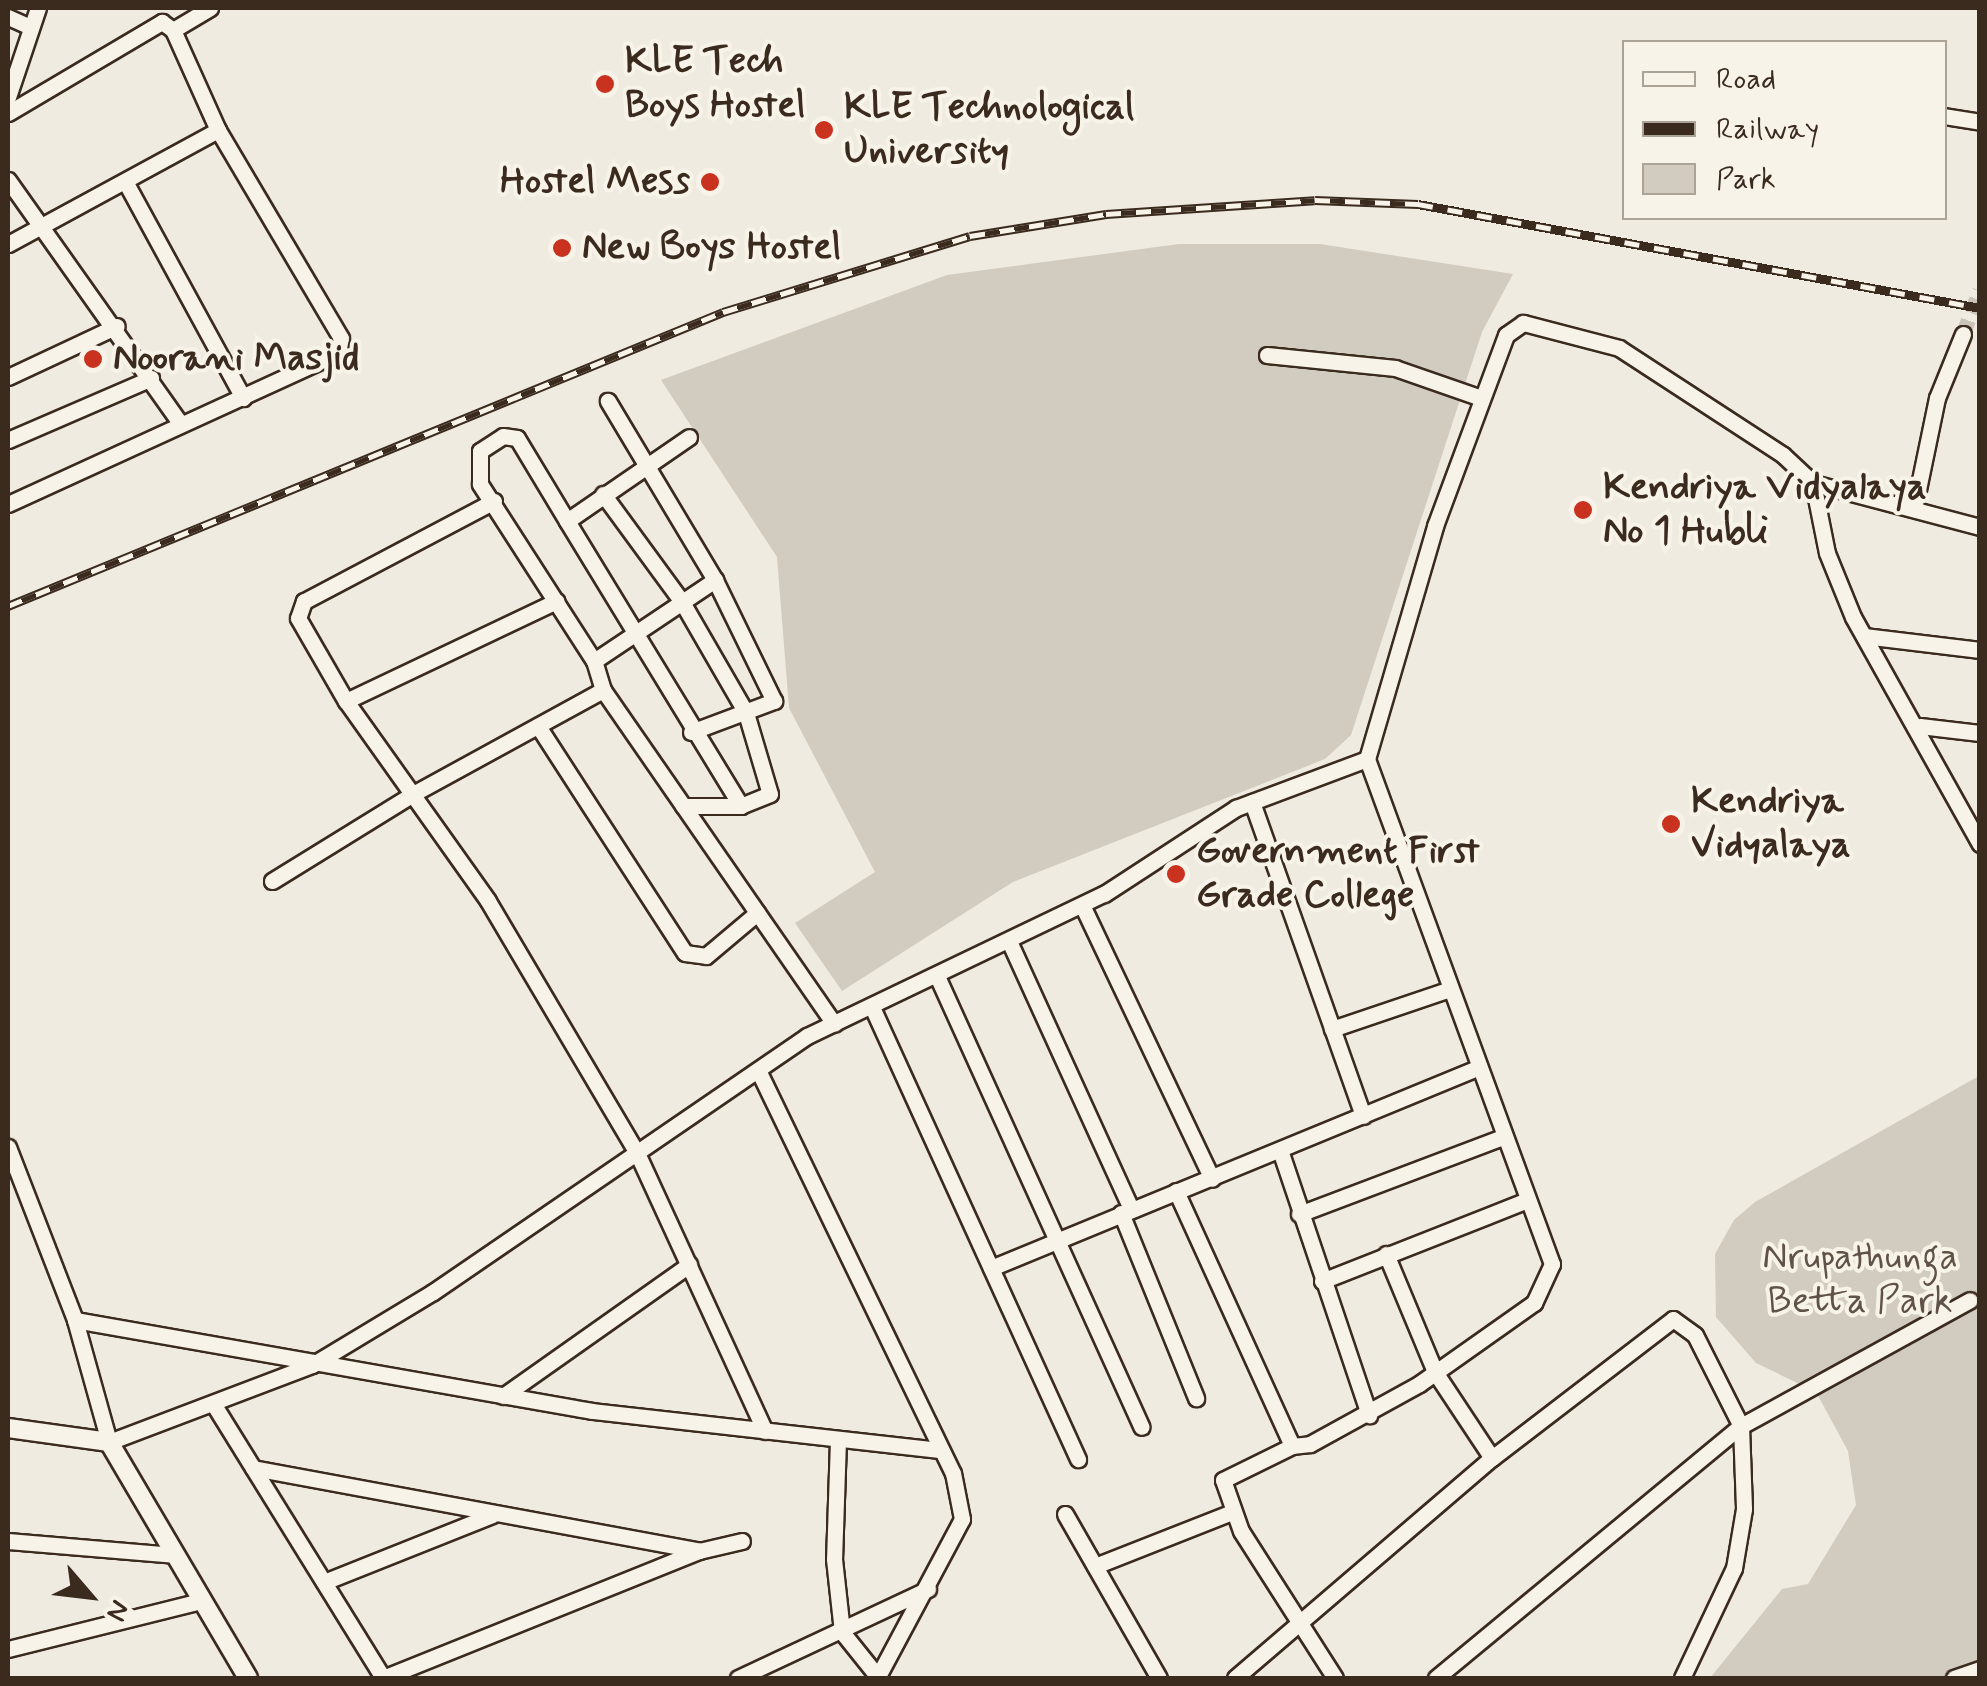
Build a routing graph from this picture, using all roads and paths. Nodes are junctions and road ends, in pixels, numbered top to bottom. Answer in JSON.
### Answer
{"nodes":[{"id":1,"x":38,"y":8,"type":"edge"},
{"id":2,"x":210,"y":8,"type":"edge"},
{"id":3,"x":8,"y":17,"type":"edge"},
{"id":4,"x":30,"y":27,"type":"junction"},
{"id":5,"x":174,"y":30,"type":"junction"},
{"id":6,"x":8,"y":97,"type":"edge"},
{"id":7,"x":8,"y":113,"type":"edge"},
{"id":8,"x":1947,"y":116,"type":"edge"},
{"id":9,"x":1980,"y":122,"type":"edge"},
{"id":10,"x":218,"y":130,"type":"junction"},
{"id":11,"x":8,"y":180,"type":"edge"},
{"id":12,"x":126,"y":182,"type":"junction"},
{"id":13,"x":46,"y":226,"type":"junction"},
{"id":14,"x":8,"y":244,"type":"edge"},
{"id":15,"x":117,"y":326,"type":"junction"},
{"id":16,"x":1963,"y":334,"type":"tunnel mouth"},
{"id":17,"x":1267,"y":355,"type":"dead end"},
{"id":18,"x":8,"y":377,"type":"edge"},
{"id":19,"x":151,"y":378,"type":"junction"},
{"id":20,"x":243,"y":398,"type":"junction"},
{"id":21,"x":1481,"y":398,"type":"junction"},
{"id":22,"x":608,"y":401,"type":"dead end"},
{"id":23,"x":180,"y":423,"type":"junction"},
{"id":24,"x":689,"y":438,"type":"dead end"},
{"id":25,"x":8,"y":440,"type":"edge"},
{"id":26,"x":648,"y":463,"type":"junction"},
{"id":27,"x":1812,"y":483,"type":"junction"},
{"id":28,"x":602,"y":494,"type":"junction"},
{"id":29,"x":494,"y":501,"type":"junction"},
{"id":30,"x":8,"y":504,"type":"edge"},
{"id":31,"x":1914,"y":509,"type":"junction"},
{"id":32,"x":567,"y":521,"type":"junction"},
{"id":33,"x":1980,"y":527,"type":"edge"},
{"id":34,"x":715,"y":580,"type":"junction"},
{"id":35,"x":557,"y":600,"type":"junction"},
{"id":36,"x":682,"y":602,"type":"junction"},
{"id":37,"x":635,"y":633,"type":"junction"},
{"id":38,"x":1864,"y":636,"type":"junction"},
{"id":39,"x":1980,"y":650,"type":"edge"},
{"id":40,"x":594,"y":661,"type":"junction"},
{"id":41,"x":602,"y":690,"type":"junction"},
{"id":42,"x":346,"y":701,"type":"junction"},
{"id":43,"x":746,"y":713,"type":"junction"},
{"id":44,"x":538,"y":726,"type":"junction"},
{"id":45,"x":1920,"y":726,"type":"junction"},
{"id":46,"x":691,"y":732,"type":"junction"},
{"id":47,"x":1980,"y":733,"type":"edge"},
{"id":48,"x":1367,"y":759,"type":"junction"},
{"id":49,"x":411,"y":795,"type":"junction"},
{"id":50,"x":1252,"y":802,"type":"junction"},
{"id":51,"x":683,"y":806,"type":"junction"},
{"id":52,"x":741,"y":806,"type":"junction"},
{"id":53,"x":1959,"y":808,"type":"junction"},
{"id":54,"x":1980,"y":810,"type":"edge"},
{"id":55,"x":1980,"y":844,"type":"edge"},
{"id":56,"x":272,"y":881,"type":"dead end"},
{"id":57,"x":1082,"y":905,"type":"junction"},
{"id":58,"x":758,"y":914,"type":"junction"},
{"id":59,"x":1009,"y":941,"type":"junction"},
{"id":60,"x":938,"y":976,"type":"junction"},
{"id":61,"x":1450,"y":989,"type":"junction"},
{"id":62,"x":872,"y":1007,"type":"junction"},
{"id":63,"x":834,"y":1024,"type":"junction"},
{"id":64,"x":1332,"y":1028,"type":"junction"},
{"id":65,"x":1478,"y":1068,"type":"junction"},
{"id":66,"x":758,"y":1070,"type":"junction"},
{"id":67,"x":1363,"y":1116,"type":"junction"},
{"id":68,"x":1502,"y":1137,"type":"junction"},
{"id":69,"x":8,"y":1147,"type":"edge"},
{"id":70,"x":1280,"y":1150,"type":"junction"},
{"id":71,"x":638,"y":1153,"type":"junction"},
{"id":72,"x":1212,"y":1179,"type":"junction"},
{"id":73,"x":1176,"y":1191,"type":"junction"},
{"id":74,"x":1525,"y":1201,"type":"junction"},
{"id":75,"x":1125,"y":1210,"type":"junction"},
{"id":76,"x":1299,"y":1214,"type":"junction"},
{"id":77,"x":1054,"y":1238,"type":"junction"},
{"id":78,"x":1386,"y":1254,"type":"junction"},
{"id":79,"x":690,"y":1266,"type":"junction"},
{"id":80,"x":991,"y":1268,"type":"junction"},
{"id":81,"x":1322,"y":1281,"type":"junction"},
{"id":82,"x":1970,"y":1300,"type":"dead end"},
{"id":83,"x":75,"y":1320,"type":"junction"},
{"id":84,"x":312,"y":1365,"type":"junction"},
{"id":85,"x":1435,"y":1372,"type":"junction"},
{"id":86,"x":503,"y":1396,"type":"junction"},
{"id":87,"x":1196,"y":1398,"type":"dead end"},
{"id":88,"x":214,"y":1406,"type":"junction"},
{"id":89,"x":1369,"y":1414,"type":"junction"},
{"id":90,"x":1741,"y":1426,"type":"junction"},
{"id":91,"x":1142,"y":1427,"type":"dead end"},
{"id":92,"x":8,"y":1428,"type":"edge"},
{"id":93,"x":766,"y":1431,"type":"junction"},
{"id":94,"x":838,"y":1440,"type":"junction"},
{"id":95,"x":109,"y":1442,"type":"junction"},
{"id":96,"x":1292,"y":1446,"type":"junction"},
{"id":97,"x":941,"y":1450,"type":"junction"},
{"id":98,"x":1492,"y":1458,"type":"junction"},
{"id":99,"x":1078,"y":1459,"type":"dead end"},
{"id":100,"x":253,"y":1468,"type":"junction"},
{"id":101,"x":1232,"y":1512,"type":"junction"},
{"id":102,"x":495,"y":1514,"type":"junction"},
{"id":103,"x":1065,"y":1514,"type":"dead end"},
{"id":104,"x":742,"y":1541,"type":"dead end"},
{"id":105,"x":8,"y":1542,"type":"edge"},
{"id":106,"x":700,"y":1551,"type":"junction"},
{"id":107,"x":172,"y":1555,"type":"junction"},
{"id":108,"x":1095,"y":1566,"type":"junction"},
{"id":109,"x":324,"y":1582,"type":"junction"},
{"id":110,"x":928,"y":1589,"type":"junction"},
{"id":111,"x":201,"y":1602,"type":"junction"},
{"id":112,"x":1302,"y":1626,"type":"junction"},
{"id":113,"x":842,"y":1632,"type":"junction"},
{"id":114,"x":8,"y":1650,"type":"edge"},
{"id":115,"x":1980,"y":1669,"type":"edge"},
{"id":116,"x":248,"y":1678,"type":"edge"},
{"id":117,"x":383,"y":1678,"type":"edge"},
{"id":118,"x":738,"y":1678,"type":"edge"},
{"id":119,"x":878,"y":1678,"type":"edge"},
{"id":120,"x":1159,"y":1678,"type":"edge"},
{"id":121,"x":1234,"y":1678,"type":"edge"},
{"id":122,"x":1336,"y":1678,"type":"edge"},
{"id":123,"x":1436,"y":1678,"type":"edge"},
{"id":124,"x":1682,"y":1678,"type":"edge"},
{"id":125,"x":1954,"y":1678,"type":"edge"}],
"edges":[{"from":1,"to":4,"type":"street"},
{"from":2,"to":5,"type":"street"},
{"from":3,"to":4,"type":"street"},
{"from":4,"to":6,"type":"street"},
{"from":5,"to":7,"type":"street"},
{"from":5,"to":10,"type":"street"},
{"from":8,"to":9,"type":"street"},
{"from":10,"to":12,"type":"street"},
{"from":10,"to":20,"type":"street"},
{"from":11,"to":13,"type":"street"},
{"from":12,"to":13,"type":"street"},
{"from":12,"to":20,"type":"street"},
{"from":13,"to":14,"type":"street"},
{"from":13,"to":15,"type":"street"},
{"from":15,"to":18,"type":"street"},
{"from":15,"to":19,"type":"street"},
{"from":16,"to":31,"type":"street"},
{"from":17,"to":21,"type":"street"},
{"from":19,"to":23,"type":"street"},
{"from":19,"to":25,"type":"street"},
{"from":20,"to":23,"type":"street"},
{"from":21,"to":27,"type":"street"},
{"from":21,"to":48,"type":"street"},
{"from":22,"to":26,"type":"street"},
{"from":23,"to":30,"type":"street"},
{"from":24,"to":26,"type":"street"},
{"from":26,"to":28,"type":"street"},
{"from":26,"to":34,"type":"street"},
{"from":27,"to":31,"type":"street"},
{"from":27,"to":38,"type":"street"},
{"from":28,"to":32,"type":"street"},
{"from":28,"to":36,"type":"street"},
{"from":29,"to":32,"type":"street"},
{"from":29,"to":35,"type":"street"},
{"from":29,"to":42,"type":"street"},
{"from":31,"to":33,"type":"street"},
{"from":32,"to":37,"type":"street"},
{"from":34,"to":36,"type":"street"},
{"from":34,"to":43,"type":"street"},
{"from":35,"to":40,"type":"street"},
{"from":35,"to":42,"type":"street"},
{"from":36,"to":37,"type":"street"},
{"from":36,"to":43,"type":"street"},
{"from":37,"to":40,"type":"street"},
{"from":37,"to":46,"type":"street"},
{"from":38,"to":39,"type":"street"},
{"from":38,"to":45,"type":"street"},
{"from":40,"to":41,"type":"street"},
{"from":41,"to":44,"type":"street"},
{"from":41,"to":51,"type":"street"},
{"from":42,"to":49,"type":"street"},
{"from":43,"to":46,"type":"street"},
{"from":43,"to":52,"type":"street"},
{"from":44,"to":49,"type":"street"},
{"from":44,"to":58,"type":"street"},
{"from":45,"to":47,"type":"street"},
{"from":45,"to":53,"type":"street"},
{"from":46,"to":52,"type":"street"},
{"from":48,"to":50,"type":"street"},
{"from":48,"to":61,"type":"street"},
{"from":49,"to":56,"type":"street"},
{"from":49,"to":71,"type":"street"},
{"from":50,"to":57,"type":"street"},
{"from":50,"to":64,"type":"street"},
{"from":51,"to":52,"type":"street"},
{"from":51,"to":58,"type":"street"},
{"from":53,"to":54,"type":"street"},
{"from":53,"to":55,"type":"street"},
{"from":57,"to":59,"type":"street"},
{"from":57,"to":72,"type":"street"},
{"from":58,"to":63,"type":"street"},
{"from":59,"to":60,"type":"street"},
{"from":59,"to":75,"type":"street"},
{"from":60,"to":62,"type":"street"},
{"from":60,"to":77,"type":"street"},
{"from":61,"to":64,"type":"street"},
{"from":61,"to":65,"type":"street"},
{"from":62,"to":63,"type":"street"},
{"from":62,"to":80,"type":"street"},
{"from":63,"to":66,"type":"street"},
{"from":64,"to":67,"type":"street"},
{"from":65,"to":67,"type":"street"},
{"from":65,"to":68,"type":"street"},
{"from":66,"to":71,"type":"street"},
{"from":66,"to":97,"type":"street"},
{"from":67,"to":70,"type":"street"},
{"from":68,"to":74,"type":"street"},
{"from":68,"to":76,"type":"street"},
{"from":69,"to":83,"type":"street"},
{"from":70,"to":72,"type":"street"},
{"from":70,"to":76,"type":"street"},
{"from":71,"to":79,"type":"street"},
{"from":71,"to":84,"type":"street"},
{"from":72,"to":73,"type":"street"},
{"from":73,"to":75,"type":"street"},
{"from":73,"to":96,"type":"street"},
{"from":74,"to":78,"type":"street"},
{"from":74,"to":85,"type":"street"},
{"from":75,"to":77,"type":"street"},
{"from":75,"to":87,"type":"street"},
{"from":76,"to":81,"type":"street"},
{"from":77,"to":80,"type":"street"},
{"from":77,"to":91,"type":"street"},
{"from":78,"to":81,"type":"street"},
{"from":78,"to":85,"type":"street"},
{"from":79,"to":86,"type":"street"},
{"from":79,"to":93,"type":"street"},
{"from":80,"to":99,"type":"street"},
{"from":81,"to":89,"type":"street"},
{"from":82,"to":90,"type":"street"},
{"from":83,"to":84,"type":"street"},
{"from":83,"to":95,"type":"street"},
{"from":84,"to":86,"type":"street"},
{"from":84,"to":88,"type":"street"},
{"from":85,"to":89,"type":"street"},
{"from":85,"to":98,"type":"street"},
{"from":86,"to":93,"type":"street"},
{"from":88,"to":95,"type":"street"},
{"from":88,"to":100,"type":"street"},
{"from":89,"to":96,"type":"street"},
{"from":90,"to":98,"type":"street"},
{"from":90,"to":123,"type":"street"},
{"from":90,"to":124,"type":"street"},
{"from":92,"to":95,"type":"street"},
{"from":93,"to":94,"type":"street"},
{"from":94,"to":97,"type":"street"},
{"from":94,"to":113,"type":"street"},
{"from":95,"to":107,"type":"street"},
{"from":96,"to":101,"type":"street"},
{"from":97,"to":110,"type":"street"},
{"from":98,"to":112,"type":"street"},
{"from":100,"to":102,"type":"street"},
{"from":100,"to":109,"type":"street"},
{"from":101,"to":108,"type":"street"},
{"from":101,"to":112,"type":"street"},
{"from":102,"to":106,"type":"street"},
{"from":102,"to":109,"type":"street"},
{"from":103,"to":108,"type":"street"},
{"from":104,"to":106,"type":"street"},
{"from":105,"to":107,"type":"street"},
{"from":106,"to":117,"type":"street"},
{"from":107,"to":111,"type":"street"},
{"from":108,"to":120,"type":"street"},
{"from":109,"to":117,"type":"street"},
{"from":110,"to":113,"type":"street"},
{"from":110,"to":119,"type":"street"},
{"from":111,"to":114,"type":"street"},
{"from":111,"to":116,"type":"street"},
{"from":112,"to":121,"type":"street"},
{"from":112,"to":122,"type":"street"},
{"from":113,"to":118,"type":"street"},
{"from":113,"to":119,"type":"street"},
{"from":115,"to":125,"type":"street"}]}
